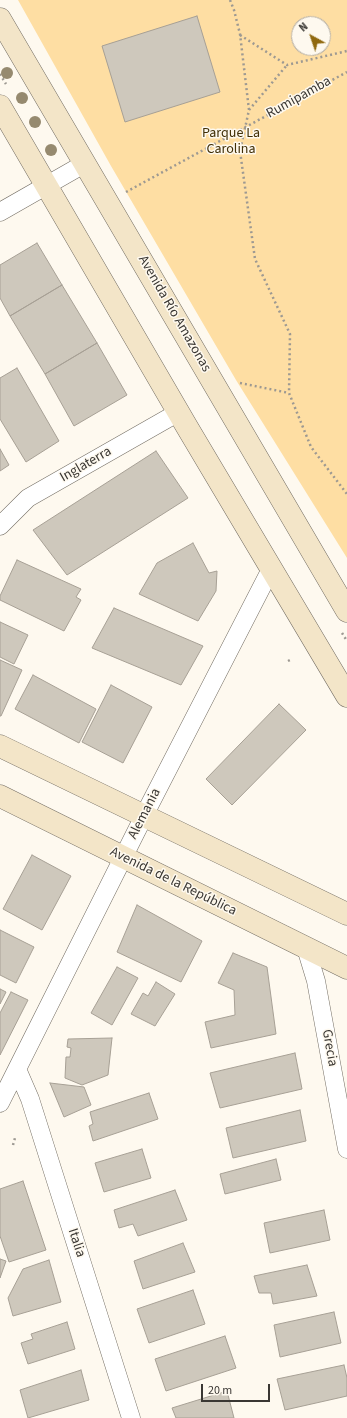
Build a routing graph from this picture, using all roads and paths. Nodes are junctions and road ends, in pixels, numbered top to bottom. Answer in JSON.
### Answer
{"nodes":[{"id":1,"x":230,"y":0,"type":"edge"},
{"id":2,"x":0,"y":19,"type":"edge"},
{"id":3,"x":240,"y":34,"type":"junction"},
{"id":4,"x":347,"y":51,"type":"edge"},
{"id":5,"x":287,"y":65,"type":"junction"},
{"id":6,"x":347,"y":72,"type":"edge"},
{"id":7,"x":0,"y":106,"type":"edge"},
{"id":8,"x":249,"y":110,"type":"junction"},
{"id":9,"x":245,"y":128,"type":"junction"},
{"id":10,"x":84,"y":164,"type":"junction"},
{"id":11,"x":46,"y":184,"type":"junction"},
{"id":12,"x":124,"y":193,"type":"dead end"},
{"id":13,"x":0,"y":212,"type":"edge"},
{"id":14,"x":234,"y":381,"type":"dead end"},
{"id":15,"x":289,"y":393,"type":"junction"},
{"id":16,"x":179,"y":412,"type":"junction"},
{"id":17,"x":347,"y":494,"type":"edge"},
{"id":18,"x":0,"y":526,"type":"edge"},
{"id":19,"x":271,"y":569,"type":"junction"},
{"id":20,"x":347,"y":610,"type":"edge"},
{"id":21,"x":292,"y":659,"type":"dead end"},
{"id":22,"x":288,"y":661,"type":"dead end"},
{"id":23,"x":347,"y":696,"type":"edge"},
{"id":24,"x":0,"y":746,"type":"edge"},
{"id":25,"x":0,"y":796,"type":"edge"},
{"id":26,"x":144,"y":815,"type":"junction"},
{"id":27,"x":123,"y":857,"type":"junction"},
{"id":28,"x":347,"y":914,"type":"edge"},
{"id":29,"x":306,"y":948,"type":"junction"},
{"id":30,"x":347,"y":968,"type":"edge"},
{"id":31,"x":17,"y":1069,"type":"junction"},
{"id":32,"x":0,"y":1103,"type":"edge"},
{"id":33,"x":15,"y":1138,"type":"dead end"},
{"id":34,"x":13,"y":1145,"type":"dead end"},
{"id":35,"x":347,"y":1149,"type":"edge"},
{"id":36,"x":131,"y":1418,"type":"edge"}],
"edges":[{"from":1,"to":3,"type":"path"},
{"from":2,"to":10,"type":"main road","name":"Avenida Río Amazonas"},
{"from":3,"to":5,"type":"path"},
{"from":3,"to":8,"type":"path"},
{"from":4,"to":5,"type":"path"},
{"from":5,"to":8,"type":"path"},
{"from":6,"to":9,"type":"path","name":"Rumipamba"},
{"from":7,"to":11,"type":"main road"},
{"from":8,"to":9,"type":"path"},
{"from":9,"to":12,"type":"path","name":"Rumipamba"},
{"from":9,"to":15,"type":"path"},
{"from":10,"to":11,"type":"street"},
{"from":10,"to":20,"type":"main road","name":"Avenida Río Amazonas"},
{"from":11,"to":13,"type":"street"},
{"from":11,"to":16,"type":"main road"},
{"from":14,"to":15,"type":"path"},
{"from":15,"to":17,"type":"path"},
{"from":16,"to":18,"type":"street","name":"Inglaterra"},
{"from":16,"to":19,"type":"main road"},
{"from":19,"to":23,"type":"main road"},
{"from":19,"to":26,"type":"street","name":"Alemania"},
{"from":21,"to":22,"type":"path"},
{"from":24,"to":26,"type":"main road"},
{"from":25,"to":27,"type":"main road","name":"Avenida de la República"},
{"from":26,"to":27,"type":"street","name":"Alemania"},
{"from":26,"to":28,"type":"main road"},
{"from":27,"to":29,"type":"main road","name":"Avenida de la República"},
{"from":27,"to":31,"type":"street","name":"Alemania"},
{"from":29,"to":30,"type":"main road","name":"Avenida de la República"},
{"from":29,"to":35,"type":"street","name":"Grecia"},
{"from":31,"to":32,"type":"street","name":"Alemania"},
{"from":31,"to":36,"type":"street","name":"Italia"},
{"from":33,"to":34,"type":"path"}]}
